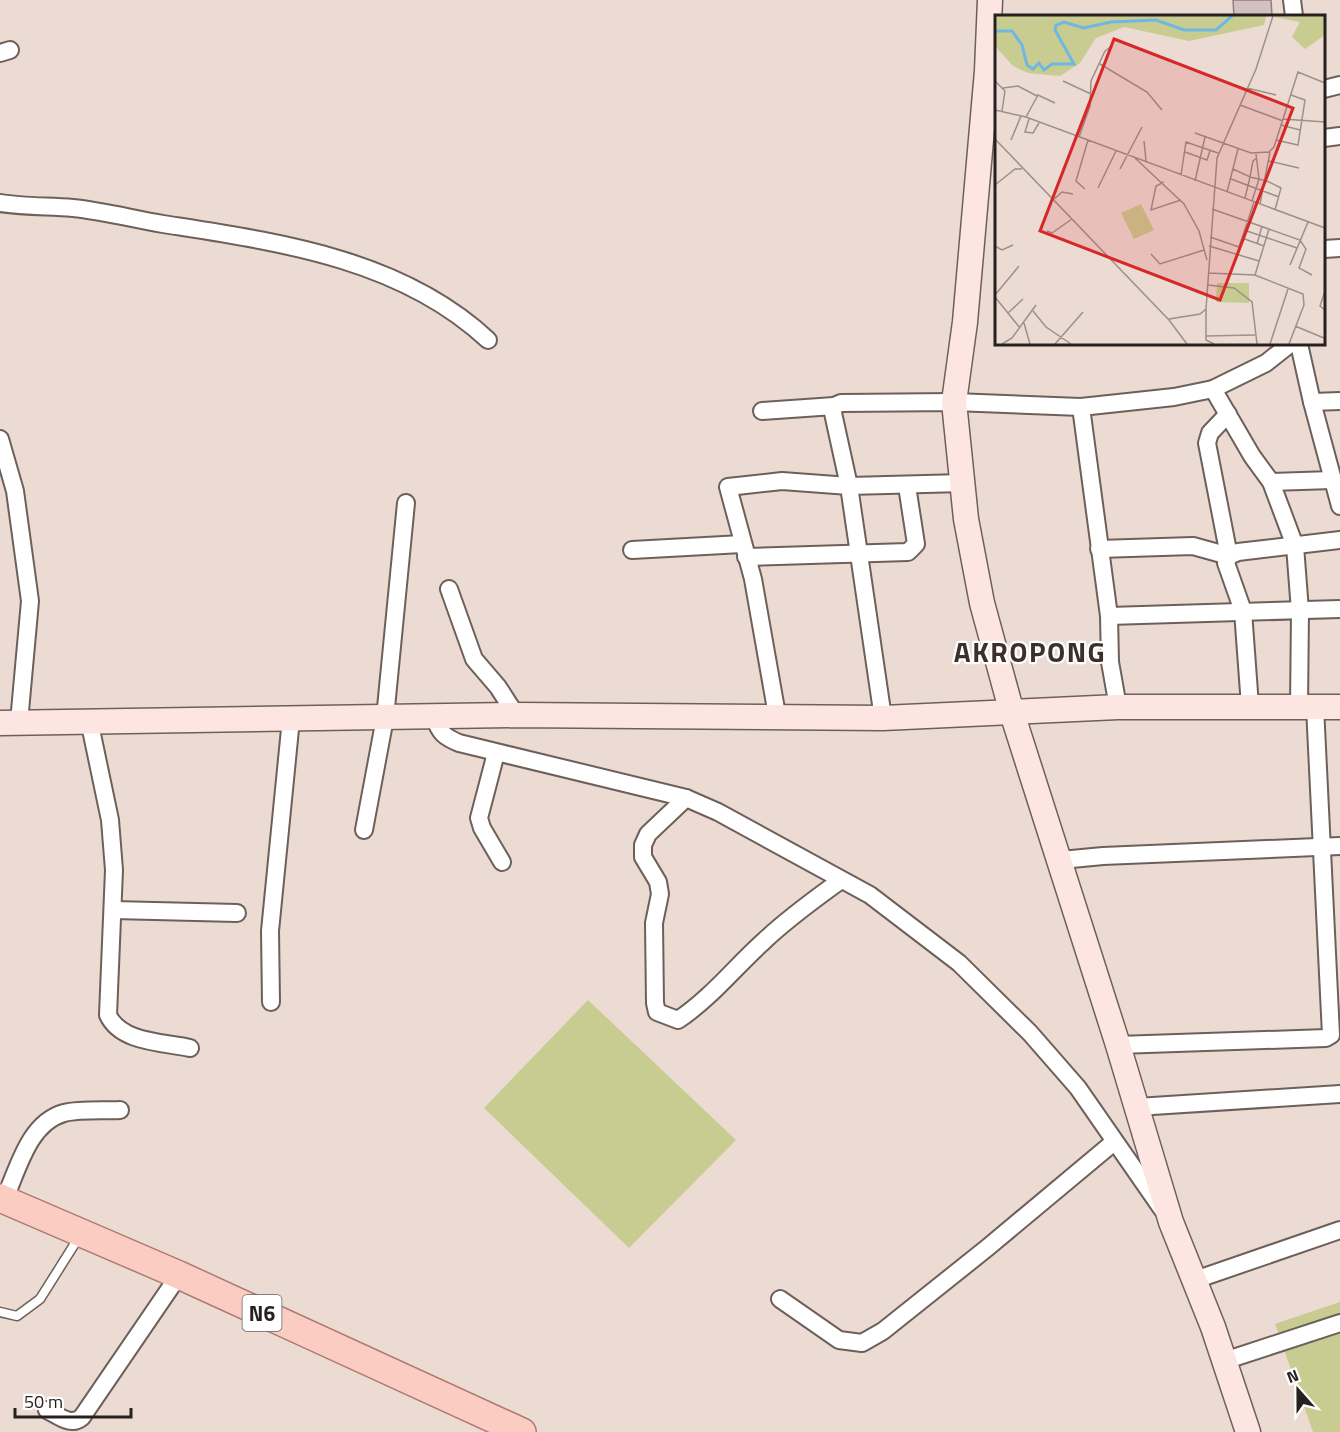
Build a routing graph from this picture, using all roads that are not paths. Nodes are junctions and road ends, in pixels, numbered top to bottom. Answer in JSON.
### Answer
{"nodes":[{"id":1,"x":990,"y":0,"type":"edge"},
{"id":2,"x":1292,"y":0,"type":"edge"},
{"id":3,"x":1293,"y":15,"type":"edge"},
{"id":4,"x":1340,"y":85,"type":"edge"},
{"id":5,"x":1325,"y":89,"type":"edge"},
{"id":6,"x":989,"y":111,"type":"edge"},
{"id":7,"x":1340,"y":136,"type":"edge"},
{"id":8,"x":1325,"y":138,"type":"edge"},
{"id":9,"x":0,"y":203,"type":"edge"},
{"id":10,"x":1340,"y":248,"type":"edge"},
{"id":11,"x":1325,"y":249,"type":"edge"},
{"id":12,"x":488,"y":340,"type":"dead end"},
{"id":13,"x":1289,"y":345,"type":"edge"},
{"id":14,"x":1299,"y":345,"type":"edge"},
{"id":15,"x":1213,"y":389,"type":"junction"},
{"id":16,"x":1340,"y":401,"type":"edge"},
{"id":17,"x":954,"y":402,"type":"junction"},
{"id":18,"x":1312,"y":402,"type":"junction"},
{"id":19,"x":834,"y":406,"type":"junction"},
{"id":20,"x":1081,"y":407,"type":"junction"},
{"id":21,"x":762,"y":411,"type":"dead end"},
{"id":22,"x":1228,"y":414,"type":"junction"},
{"id":23,"x":0,"y":439,"type":"edge"},
{"id":24,"x":1332,"y":480,"type":"junction"},
{"id":25,"x":1271,"y":482,"type":"junction"},
{"id":26,"x":963,"y":483,"type":"junction"},
{"id":27,"x":849,"y":486,"type":"junction"},
{"id":28,"x":907,"y":486,"type":"junction"},
{"id":29,"x":406,"y":503,"type":"dead end"},
{"id":30,"x":1340,"y":506,"type":"edge"},
{"id":31,"x":1340,"y":540,"type":"edge"},
{"id":32,"x":1295,"y":546,"type":"junction"},
{"id":33,"x":1099,"y":549,"type":"junction"},
{"id":34,"x":632,"y":550,"type":"dead end"},
{"id":35,"x":744,"y":550,"type":"junction"},
{"id":36,"x":860,"y":553,"type":"junction"},
{"id":37,"x":1229,"y":556,"type":"junction"},
{"id":38,"x":449,"y":589,"type":"dead end"},
{"id":39,"x":1340,"y":609,"type":"edge"},
{"id":40,"x":1243,"y":611,"type":"junction"},
{"id":41,"x":1300,"y":611,"type":"junction"},
{"id":42,"x":1109,"y":616,"type":"junction"},
{"id":43,"x":1250,"y":706,"type":"junction"},
{"id":44,"x":1307,"y":707,"type":"junction"},
{"id":45,"x":1340,"y":707,"type":"edge"},
{"id":46,"x":1118,"y":708,"type":"junction"},
{"id":47,"x":1012,"y":713,"type":"junction"},
{"id":48,"x":516,"y":715,"type":"junction"},
{"id":49,"x":777,"y":715,"type":"junction"},
{"id":50,"x":385,"y":718,"type":"junction"},
{"id":51,"x":435,"y":718,"type":"junction"},
{"id":52,"x":883,"y":718,"type":"junction"},
{"id":53,"x":291,"y":719,"type":"junction"},
{"id":54,"x":89,"y":720,"type":"junction"},
{"id":55,"x":9,"y":722,"type":"edge"},
{"id":56,"x":496,"y":753,"type":"junction"},
{"id":57,"x":686,"y":798,"type":"junction"},
{"id":58,"x":364,"y":830,"type":"dead end"},
{"id":59,"x":1322,"y":846,"type":"junction"},
{"id":60,"x":1340,"y":846,"type":"edge"},
{"id":61,"x":1061,"y":861,"type":"junction"},
{"id":62,"x":502,"y":862,"type":"dead end"},
{"id":63,"x":841,"y":880,"type":"junction"},
{"id":64,"x":113,"y":910,"type":"junction"},
{"id":65,"x":237,"y":913,"type":"dead end"},
{"id":66,"x":1333,"y":914,"type":"edge"},
{"id":67,"x":1335,"y":973,"type":"edge"},
{"id":68,"x":271,"y":1002,"type":"dead end"},
{"id":69,"x":1118,"y":1045,"type":"junction"},
{"id":70,"x":190,"y":1048,"type":"dead end"},
{"id":71,"x":1340,"y":1094,"type":"edge"},
{"id":72,"x":1137,"y":1107,"type":"junction"},
{"id":73,"x":120,"y":1110,"type":"dead end"},
{"id":74,"x":1114,"y":1142,"type":"junction"},
{"id":75,"x":1,"y":1202,"type":"edge"},
{"id":76,"x":1171,"y":1222,"type":"junction"},
{"id":77,"x":1340,"y":1230,"type":"edge"},
{"id":78,"x":81,"y":1234,"type":"junction"},
{"id":79,"x":179,"y":1275,"type":"junction"},
{"id":80,"x":1196,"y":1281,"type":"junction"},
{"id":81,"x":780,"y":1299,"type":"dead end"},
{"id":82,"x":0,"y":1312,"type":"edge"},
{"id":83,"x":1340,"y":1323,"type":"edge"},
{"id":84,"x":1224,"y":1361,"type":"junction"},
{"id":85,"x":47,"y":1410,"type":"dead end"},
{"id":86,"x":522,"y":1432,"type":"edge"},
{"id":87,"x":1248,"y":1432,"type":"edge"}],
"edges":[{"from":1,"to":6,"type":"street"},
{"from":2,"to":3,"type":"street"},
{"from":4,"to":5,"type":"street"},
{"from":6,"to":17,"type":"street"},
{"from":7,"to":8,"type":"street"},
{"from":9,"to":12,"type":"street"},
{"from":10,"to":11,"type":"street"},
{"from":13,"to":15,"type":"street"},
{"from":14,"to":18,"type":"street"},
{"from":15,"to":20,"type":"street"},
{"from":15,"to":22,"type":"street"},
{"from":16,"to":18,"type":"street"},
{"from":17,"to":19,"type":"street"},
{"from":17,"to":20,"type":"street"},
{"from":17,"to":26,"type":"street"},
{"from":18,"to":24,"type":"street"},
{"from":19,"to":21,"type":"street"},
{"from":19,"to":27,"type":"street"},
{"from":20,"to":33,"type":"street"},
{"from":22,"to":25,"type":"street"},
{"from":22,"to":37,"type":"street"},
{"from":23,"to":55,"type":"street"},
{"from":24,"to":25,"type":"street"},
{"from":24,"to":30,"type":"street"},
{"from":25,"to":32,"type":"street"},
{"from":26,"to":28,"type":"street"},
{"from":26,"to":47,"type":"street"},
{"from":27,"to":28,"type":"street"},
{"from":27,"to":35,"type":"street"},
{"from":27,"to":36,"type":"street"},
{"from":28,"to":36,"type":"street"},
{"from":29,"to":50,"type":"street"},
{"from":31,"to":32,"type":"street"},
{"from":32,"to":37,"type":"street"},
{"from":32,"to":41,"type":"street"},
{"from":33,"to":37,"type":"street"},
{"from":33,"to":42,"type":"street"},
{"from":34,"to":35,"type":"street"},
{"from":35,"to":36,"type":"street"},
{"from":35,"to":49,"type":"street"},
{"from":36,"to":52,"type":"street"},
{"from":37,"to":40,"type":"street"},
{"from":38,"to":48,"type":"street"},
{"from":39,"to":41,"type":"street"},
{"from":40,"to":41,"type":"street"},
{"from":40,"to":42,"type":"street"},
{"from":40,"to":43,"type":"street"},
{"from":41,"to":44,"type":"street"},
{"from":42,"to":46,"type":"street"},
{"from":43,"to":44,"type":"street"},
{"from":43,"to":46,"type":"street"},
{"from":44,"to":45,"type":"street"},
{"from":44,"to":59,"type":"street"},
{"from":46,"to":47,"type":"street"},
{"from":47,"to":52,"type":"street"},
{"from":47,"to":61,"type":"street"},
{"from":48,"to":49,"type":"street"},
{"from":48,"to":51,"type":"street"},
{"from":49,"to":52,"type":"street"},
{"from":50,"to":51,"type":"street"},
{"from":50,"to":53,"type":"street"},
{"from":50,"to":58,"type":"street"},
{"from":51,"to":56,"type":"street"},
{"from":53,"to":54,"type":"street"},
{"from":53,"to":68,"type":"street"},
{"from":54,"to":55,"type":"street"},
{"from":54,"to":64,"type":"street"},
{"from":56,"to":57,"type":"street"},
{"from":56,"to":62,"type":"street"},
{"from":57,"to":63,"type":"street"},
{"from":57,"to":63,"type":"street"},
{"from":59,"to":60,"type":"street"},
{"from":59,"to":61,"type":"street"},
{"from":59,"to":66,"type":"street"},
{"from":61,"to":69,"type":"street"},
{"from":63,"to":74,"type":"street"},
{"from":64,"to":65,"type":"street"},
{"from":64,"to":70,"type":"street"},
{"from":66,"to":67,"type":"street"},
{"from":67,"to":69,"type":"street"},
{"from":69,"to":72,"type":"street"},
{"from":71,"to":72,"type":"street"},
{"from":72,"to":76,"type":"street"},
{"from":73,"to":75,"type":"street"},
{"from":74,"to":76,"type":"street"},
{"from":74,"to":81,"type":"street"},
{"from":75,"to":78,"type":"main road","number":"N6"},
{"from":76,"to":80,"type":"street"},
{"from":77,"to":80,"type":"street"},
{"from":78,"to":79,"type":"main road","number":"N6"},
{"from":78,"to":82,"type":"lane"},
{"from":79,"to":85,"type":"street"},
{"from":79,"to":86,"type":"main road","number":"N6"},
{"from":80,"to":84,"type":"street"},
{"from":83,"to":84,"type":"street"},
{"from":84,"to":87,"type":"street"}]}
